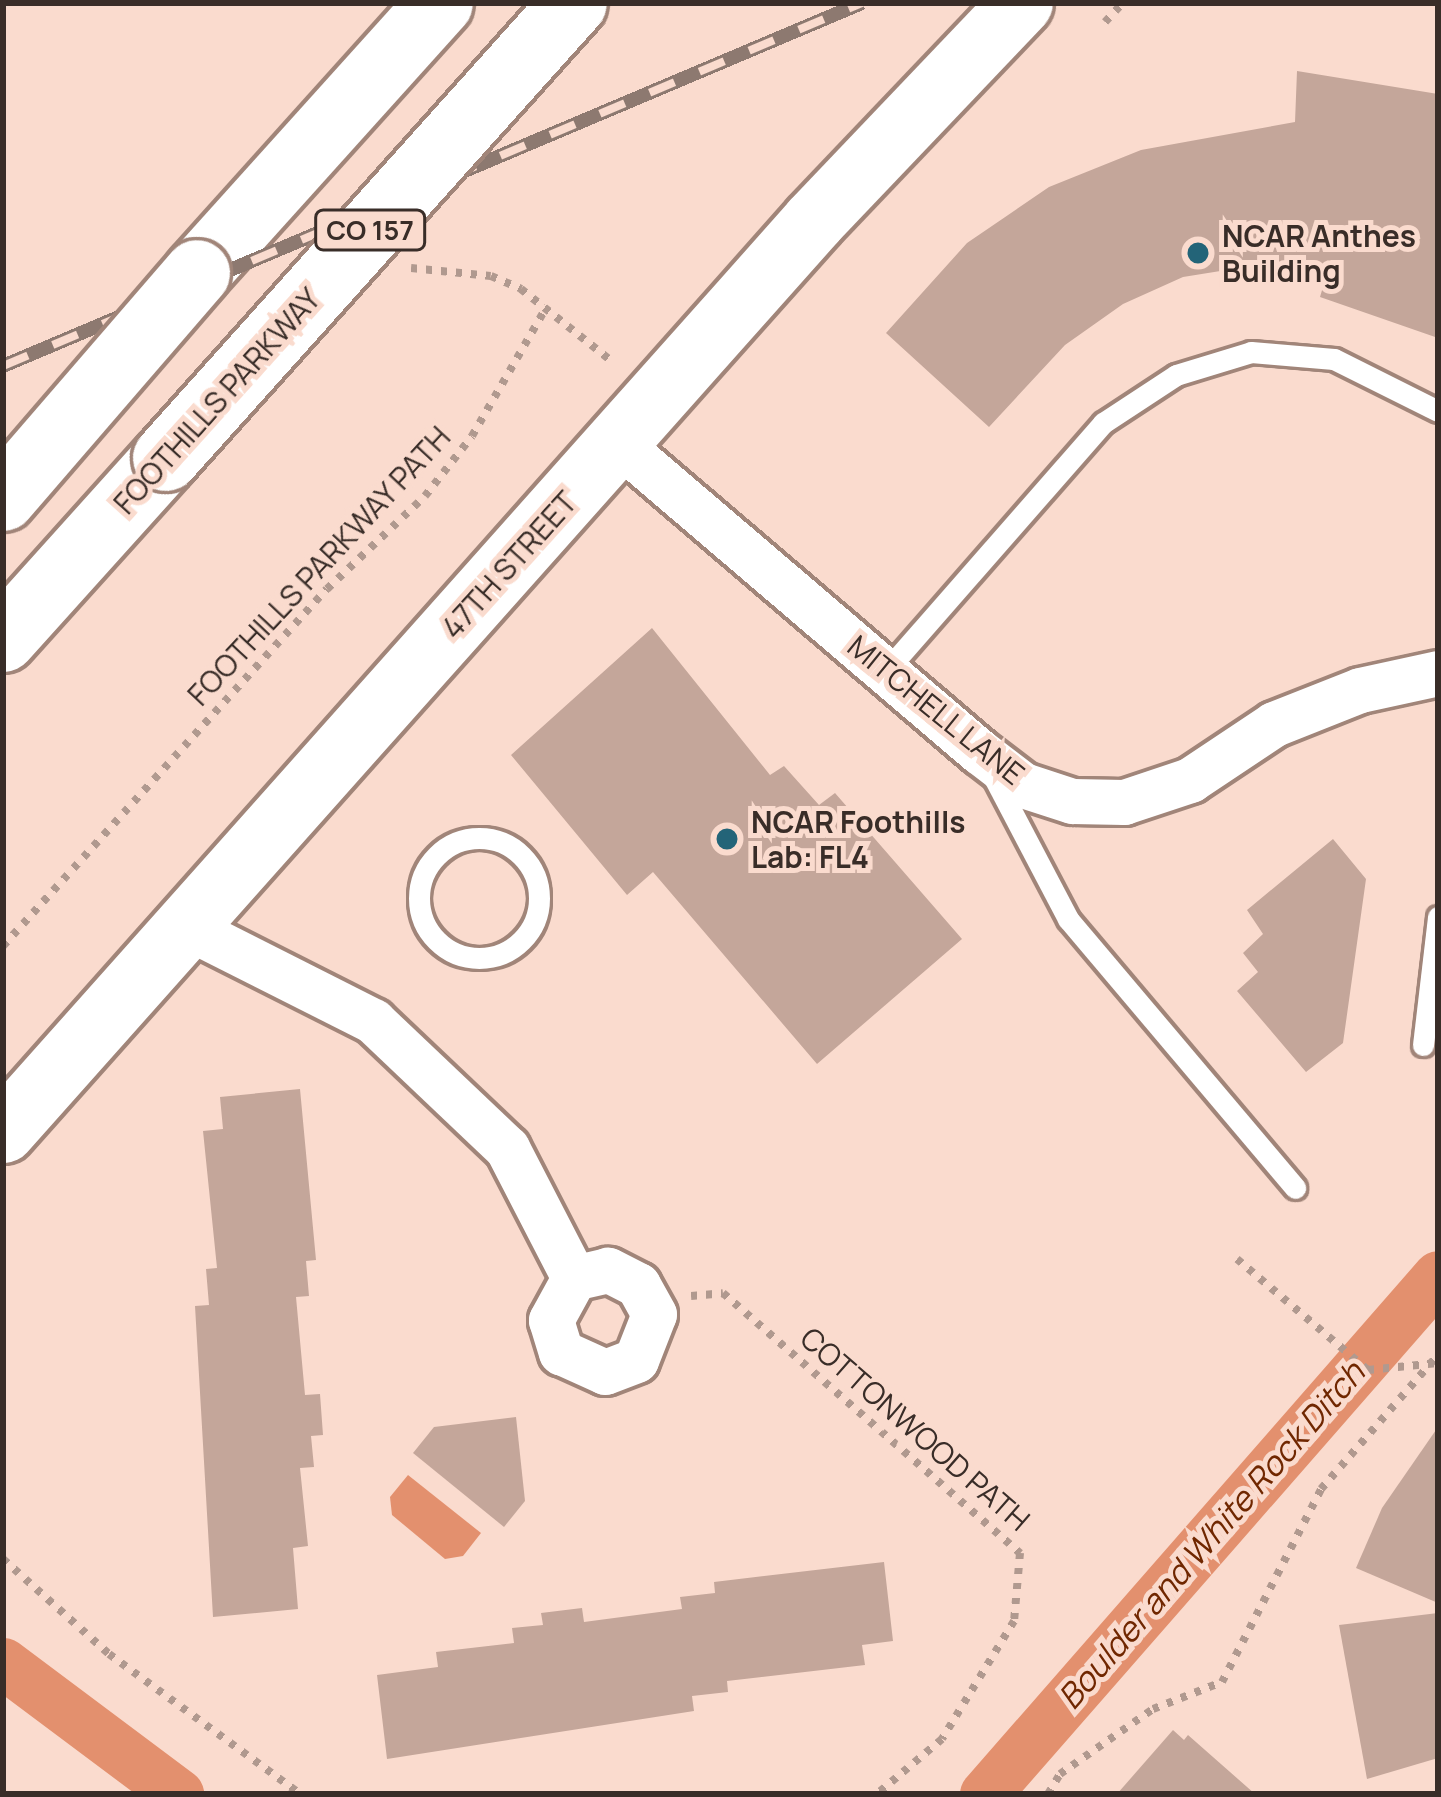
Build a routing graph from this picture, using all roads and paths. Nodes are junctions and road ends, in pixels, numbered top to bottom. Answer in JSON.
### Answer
{"nodes":[{"id":1,"x":440,"y":3,"type":"edge"},
{"id":2,"x":574,"y":3,"type":"edge"},
{"id":3,"x":1021,"y":3,"type":"edge"},
{"id":4,"x":1123,"y":3,"type":"edge"},
{"id":5,"x":1106,"y":22,"type":"dead end"},
{"id":6,"x":411,"y":268,"type":"dead end"},
{"id":7,"x":547,"y":307,"type":"junction"},
{"id":8,"x":614,"y":363,"type":"dead end"},
{"id":9,"x":1438,"y":411,"type":"edge"},
{"id":10,"x":618,"y":443,"type":"junction"},
{"id":11,"x":3,"y":498,"type":"edge"},
{"id":12,"x":3,"y":639,"type":"edge"},
{"id":13,"x":885,"y":672,"type":"junction"},
{"id":14,"x":1438,"y":673,"type":"edge"},
{"id":15,"x":980,"y":752,"type":"junction"},
{"id":16,"x":536,"y":878,"type":"joint"},
{"id":17,"x":1438,"y":917,"type":"edge"},
{"id":18,"x":185,"y":926,"type":"junction"},
{"id":19,"x":3,"y":946,"type":"edge"},
{"id":20,"x":1423,"y":1045,"type":"dead end"},
{"id":21,"x":3,"y":1131,"type":"edge"},
{"id":22,"x":1295,"y":1188,"type":"dead end"},
{"id":23,"x":1237,"y":1259,"type":"dead end"},
{"id":24,"x":574,"y":1277,"type":"junction"},
{"id":25,"x":648,"y":1299,"type":"junction"},
{"id":26,"x":1436,"y":1360,"type":"edge"},
{"id":27,"x":3,"y":1559,"type":"edge"},
{"id":28,"x":300,"y":1794,"type":"edge"},
{"id":29,"x":877,"y":1794,"type":"edge"},
{"id":30,"x":1048,"y":1794,"type":"edge"}],
"edges":[{"from":1,"to":11,"type":"highway","number":"CO 157","bridge":true},
{"from":2,"to":12,"type":"highway","name":"FOOTHILLS PARKWAY","number":"CO 157","bridge":true},
{"from":3,"to":10,"type":"street","name":"47TH STREET"},
{"from":4,"to":5,"type":"path"},
{"from":6,"to":7,"type":"path"},
{"from":7,"to":8,"type":"path"},
{"from":7,"to":19,"type":"path","name":"FOOTHILLS PARKWAY PATH"},
{"from":9,"to":13,"type":"lane"},
{"from":10,"to":13,"type":"street","name":"MITCHELL LANE"},
{"from":10,"to":18,"type":"street","name":"47TH STREET"},
{"from":13,"to":15,"type":"street","name":"MITCHELL LANE"},
{"from":14,"to":15,"type":"street","name":"MITCHELL LANE"},
{"from":15,"to":22,"type":"lane"},
{"from":16,"to":16,"type":"lane"},
{"from":17,"to":20,"type":"lane"},
{"from":18,"to":21,"type":"street","name":"47TH STREET"},
{"from":18,"to":24,"type":"street"},
{"from":23,"to":26,"type":"path"},
{"from":24,"to":25,"type":"street"},
{"from":24,"to":25,"type":"street"},
{"from":25,"to":29,"type":"path","name":"COTTONWOOD PATH"},
{"from":26,"to":30,"type":"path"},
{"from":27,"to":28,"type":"path"}]}
